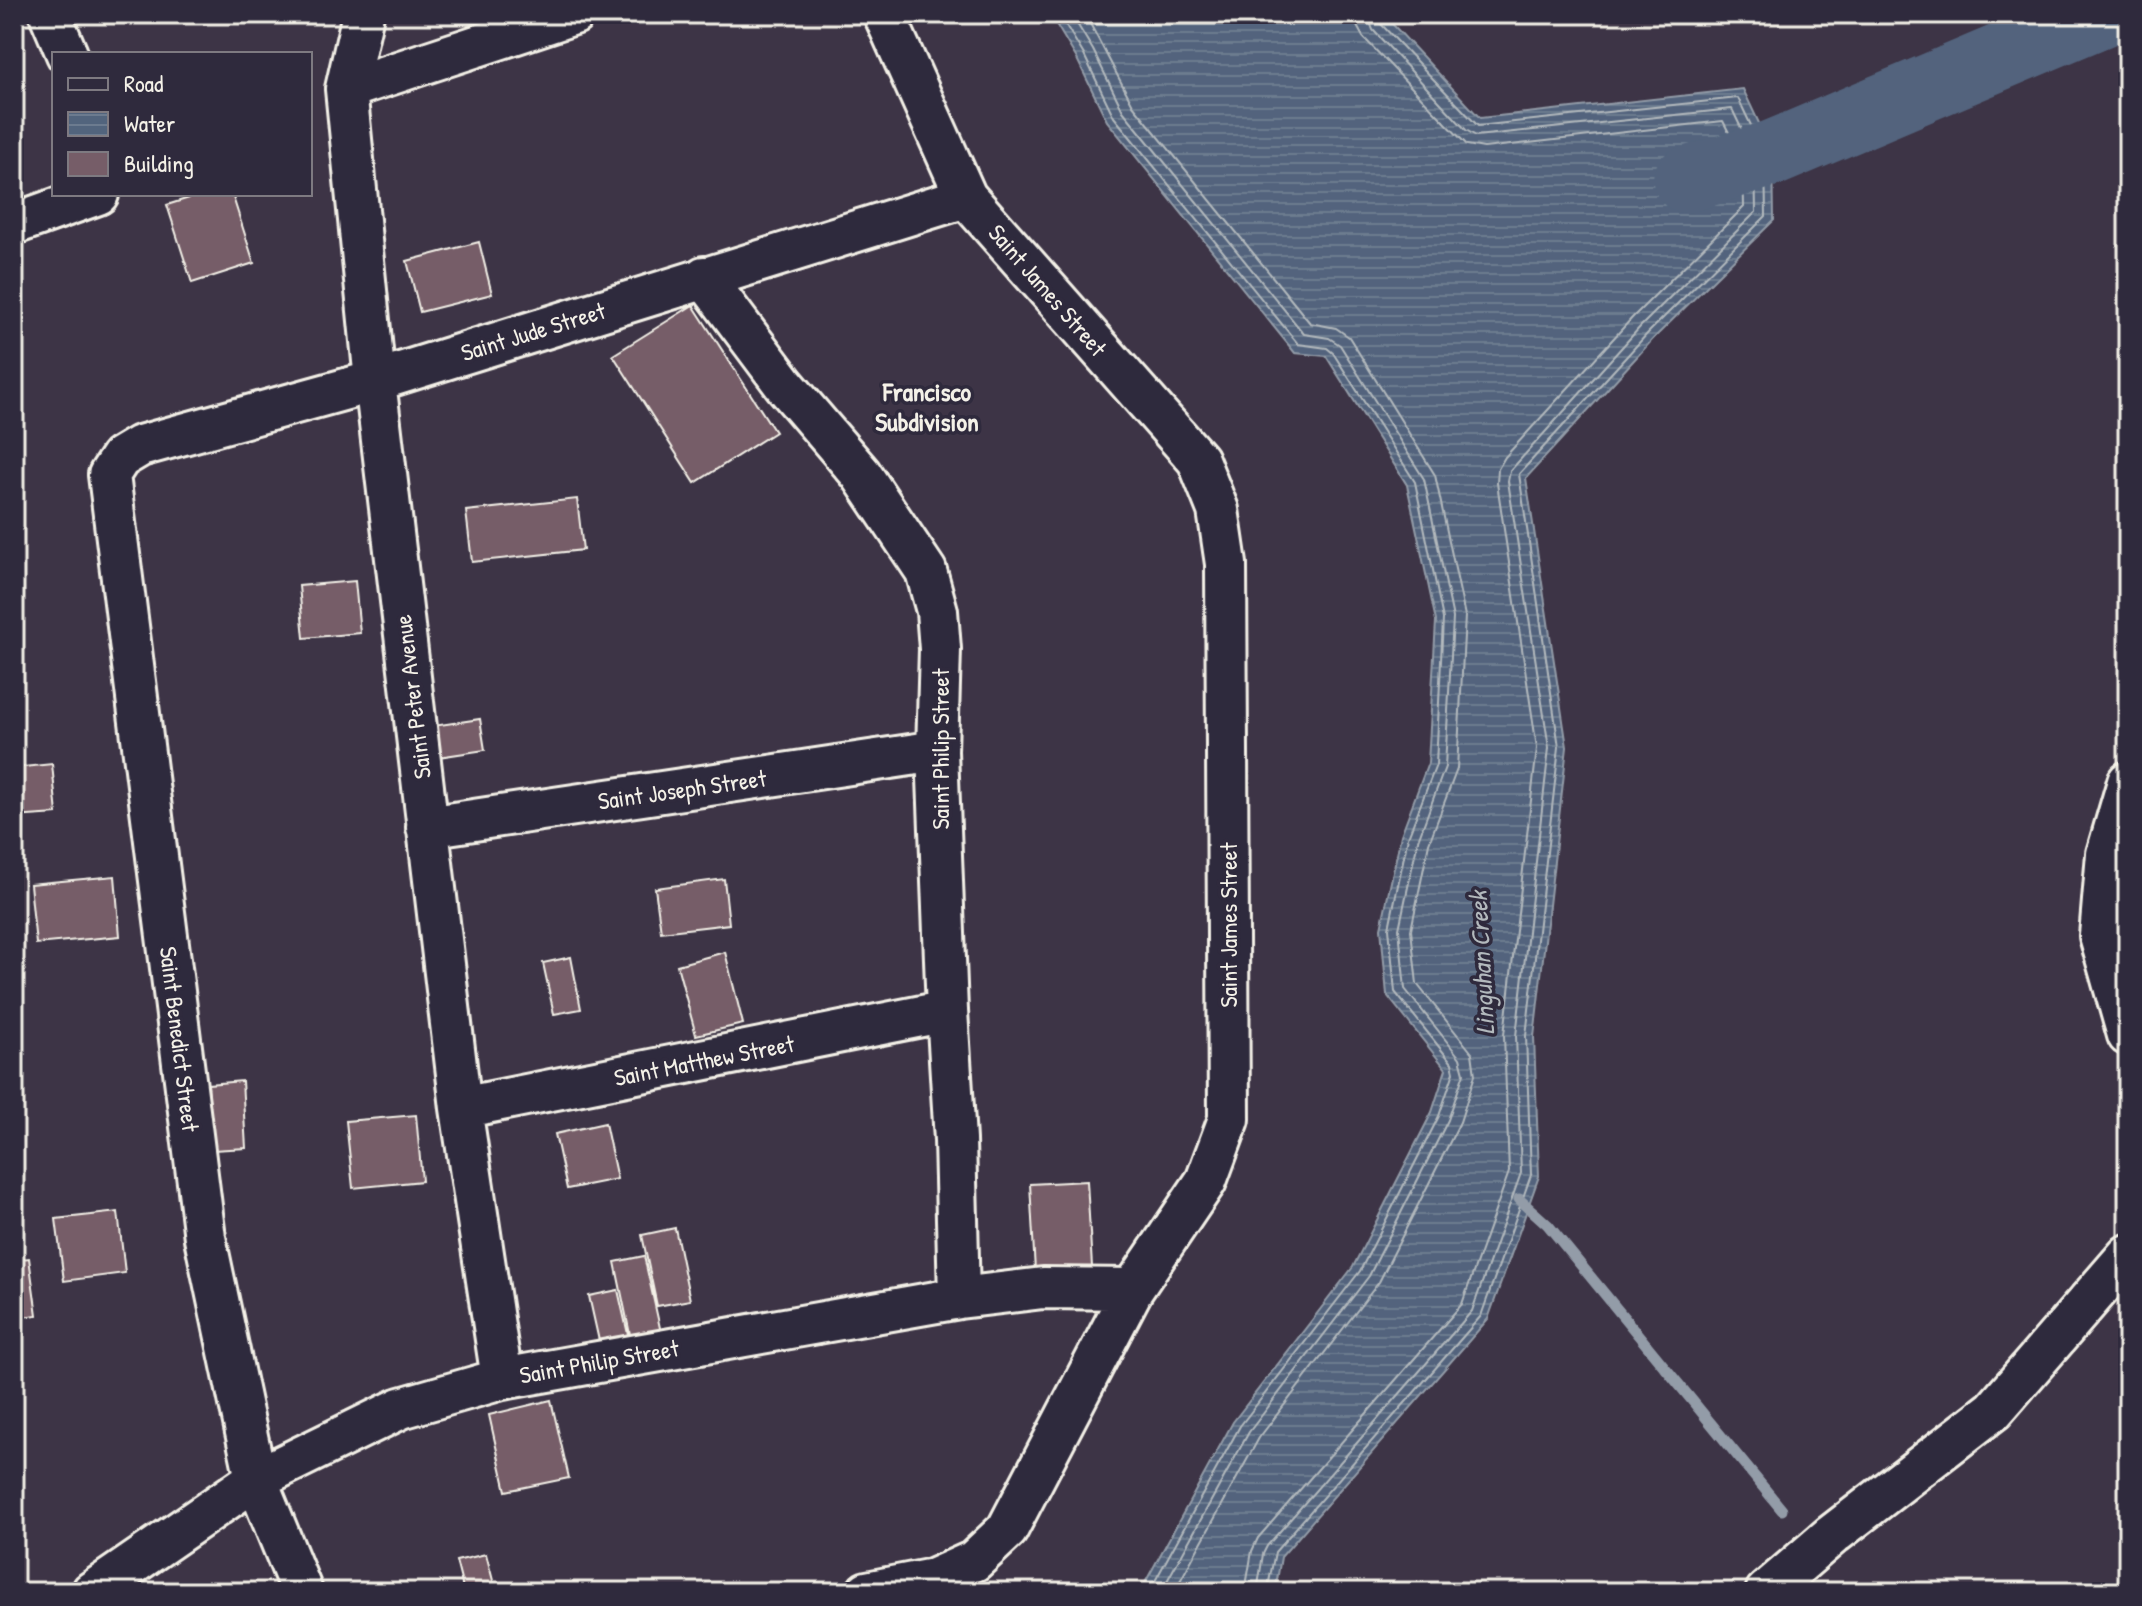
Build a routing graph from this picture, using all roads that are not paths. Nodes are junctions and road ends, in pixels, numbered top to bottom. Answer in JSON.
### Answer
{"nodes":[{"id":1,"x":50,"y":14,"type":"edge"},
{"id":2,"x":363,"y":14,"type":"edge"},
{"id":3,"x":574,"y":14,"type":"edge"},
{"id":4,"x":884,"y":14,"type":"edge"},
{"id":5,"x":66,"y":52,"type":"edge"},
{"id":6,"x":346,"y":89,"type":"junction"},
{"id":7,"x":92,"y":196,"type":"edge"},
{"id":8,"x":966,"y":197,"type":"junction"},
{"id":9,"x":14,"y":224,"type":"edge"},
{"id":10,"x":704,"y":277,"type":"junction"},
{"id":11,"x":375,"y":381,"type":"junction"},
{"id":12,"x":109,"y":475,"type":"joint"},
{"id":13,"x":937,"y":751,"type":"junction"},
{"id":14,"x":2128,"y":782,"type":"edge"},
{"id":15,"x":427,"y":827,"type":"junction"},
{"id":16,"x":947,"y":1011,"type":"junction"},
{"id":17,"x":2128,"y":1035,"type":"edge"},
{"id":18,"x":461,"y":1108,"type":"junction"},
{"id":19,"x":2128,"y":1255,"type":"edge"},
{"id":20,"x":1133,"y":1289,"type":"junction"},
{"id":21,"x":959,"y":1298,"type":"junction"},
{"id":22,"x":502,"y":1379,"type":"junction"},
{"id":23,"x":256,"y":1479,"type":"junction"},
{"id":24,"x":92,"y":1592,"type":"edge"},
{"id":25,"x":302,"y":1592,"type":"edge"},
{"id":26,"x":867,"y":1592,"type":"edge"},
{"id":27,"x":1766,"y":1592,"type":"edge"}],
"edges":[{"from":1,"to":5,"type":"street"},
{"from":2,"to":6,"type":"street","name":"Saint Peter Avenue"},
{"from":3,"to":6,"type":"street"},
{"from":4,"to":8,"type":"street"},
{"from":6,"to":11,"type":"street","name":"Saint Peter Avenue"},
{"from":7,"to":9,"type":"street"},
{"from":8,"to":10,"type":"street","name":"Saint Jude Street"},
{"from":8,"to":20,"type":"street","name":"Saint James Street"},
{"from":10,"to":11,"type":"street","name":"Saint Jude Street"},
{"from":10,"to":13,"type":"street","name":"Saint Philip Street"},
{"from":11,"to":12,"type":"street","name":"Saint Jude Street"},
{"from":11,"to":15,"type":"street","name":"Saint Peter Avenue"},
{"from":12,"to":23,"type":"street","name":"Saint Benedict Street"},
{"from":13,"to":15,"type":"street","name":"Saint Joseph Street"},
{"from":13,"to":16,"type":"street","name":"Saint Philip Street"},
{"from":14,"to":17,"type":"street"},
{"from":15,"to":18,"type":"street","name":"Saint Peter Avenue"},
{"from":16,"to":18,"type":"street","name":"Saint Matthew Street"},
{"from":16,"to":21,"type":"street","name":"Saint Philip Street"},
{"from":18,"to":22,"type":"street","name":"Saint Peter Avenue"},
{"from":19,"to":27,"type":"street"},
{"from":20,"to":21,"type":"street","name":"Saint Philip Street"},
{"from":20,"to":26,"type":"street","name":"Saint James Street"},
{"from":21,"to":22,"type":"street","name":"Saint Philip Street"},
{"from":22,"to":23,"type":"street","name":"Saint Philip Street"},
{"from":23,"to":24,"type":"street","name":"Saint Philip Street"},
{"from":23,"to":25,"type":"street","name":"Saint Benedict Street"}]}
